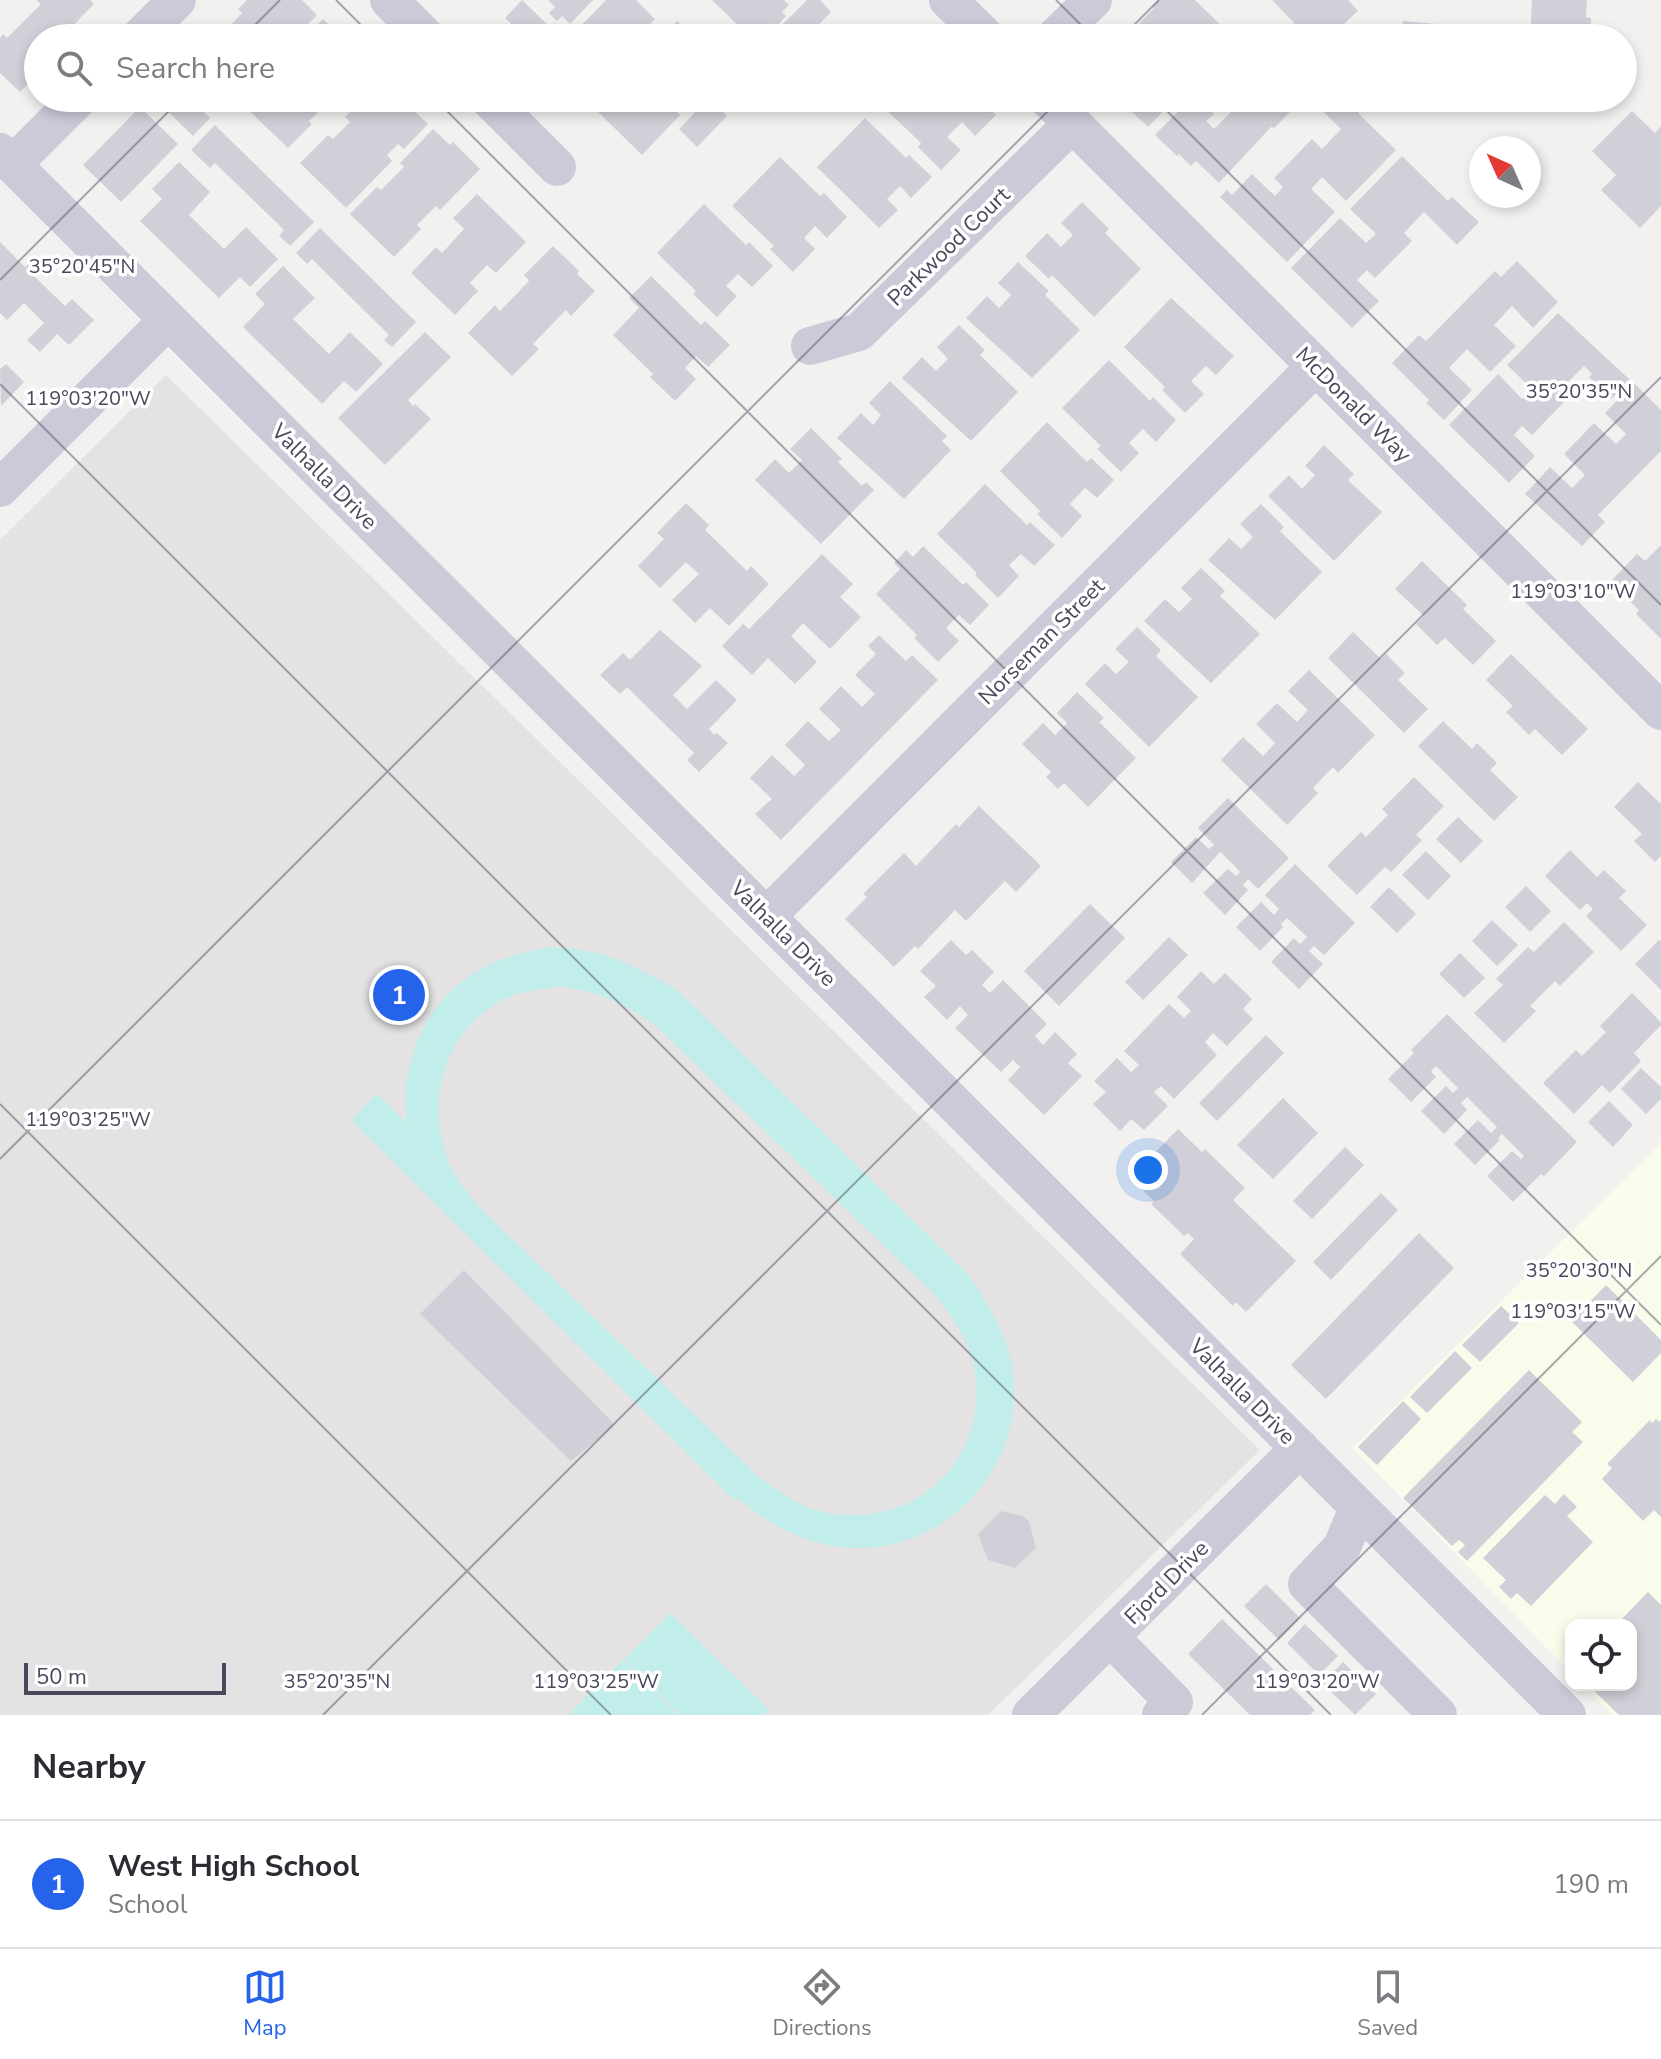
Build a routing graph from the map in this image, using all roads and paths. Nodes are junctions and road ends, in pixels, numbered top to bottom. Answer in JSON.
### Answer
{"nodes":[{"id":1,"x":177,"y":0,"type":"edge"},
{"id":2,"x":389,"y":0,"type":"edge"},
{"id":3,"x":948,"y":0,"type":"edge"},
{"id":4,"x":1093,"y":0,"type":"edge"},
{"id":5,"x":153,"y":24,"type":"edge"},
{"id":6,"x":413,"y":24,"type":"edge"},
{"id":7,"x":973,"y":24,"type":"edge"},
{"id":8,"x":1068,"y":24,"type":"edge"},
{"id":9,"x":62,"y":112,"type":"edge"},
{"id":10,"x":502,"y":112,"type":"edge"},
{"id":11,"x":1059,"y":112,"type":"edge"},
{"id":12,"x":1061,"y":112,"type":"edge"},
{"id":13,"x":6,"y":158,"type":"edge"},
{"id":14,"x":557,"y":167,"type":"dead end"},
{"id":15,"x":168,"y":320,"type":"junction"},
{"id":16,"x":810,"y":346,"type":"dead end"},
{"id":17,"x":1316,"y":366,"type":"junction"},
{"id":18,"x":0,"y":488,"type":"edge"},
{"id":19,"x":1661,"y":711,"type":"edge"},
{"id":20,"x":767,"y":916,"type":"junction"},
{"id":21,"x":1300,"y":1448,"type":"junction"},
{"id":22,"x":1358,"y":1508,"type":"junction"},
{"id":23,"x":1110,"y":1637,"type":"junction"},
{"id":24,"x":1031,"y":1715,"type":"edge"},
{"id":25,"x":1161,"y":1715,"type":"edge"},
{"id":26,"x":1438,"y":1715,"type":"edge"},
{"id":27,"x":1567,"y":1715,"type":"edge"}],
"edges":[{"from":1,"to":5,"type":"street"},
{"from":2,"to":6,"type":"street"},
{"from":3,"to":7,"type":"street"},
{"from":4,"to":8,"type":"street"},
{"from":9,"to":13,"type":"street"},
{"from":10,"to":14,"type":"street"},
{"from":11,"to":16,"type":"street","name":"Parkwood Court"},
{"from":12,"to":17,"type":"street","name":"McDonald Way"},
{"from":13,"to":15,"type":"street","name":"Valhalla Drive"},
{"from":15,"to":18,"type":"street"},
{"from":15,"to":20,"type":"street","name":"Valhalla Drive"},
{"from":17,"to":19,"type":"street","name":"McDonald Way"},
{"from":17,"to":20,"type":"street","name":"Norseman Street"},
{"from":20,"to":21,"type":"street","name":"Valhalla Drive"},
{"from":21,"to":22,"type":"street","name":"Valhalla Drive"},
{"from":21,"to":23,"type":"street","name":"Fjord Drive"},
{"from":22,"to":26,"type":"street"},
{"from":22,"to":27,"type":"street","name":"Valhalla Drive"},
{"from":23,"to":24,"type":"street","name":"Fjord Drive"},
{"from":23,"to":25,"type":"street"}]}
